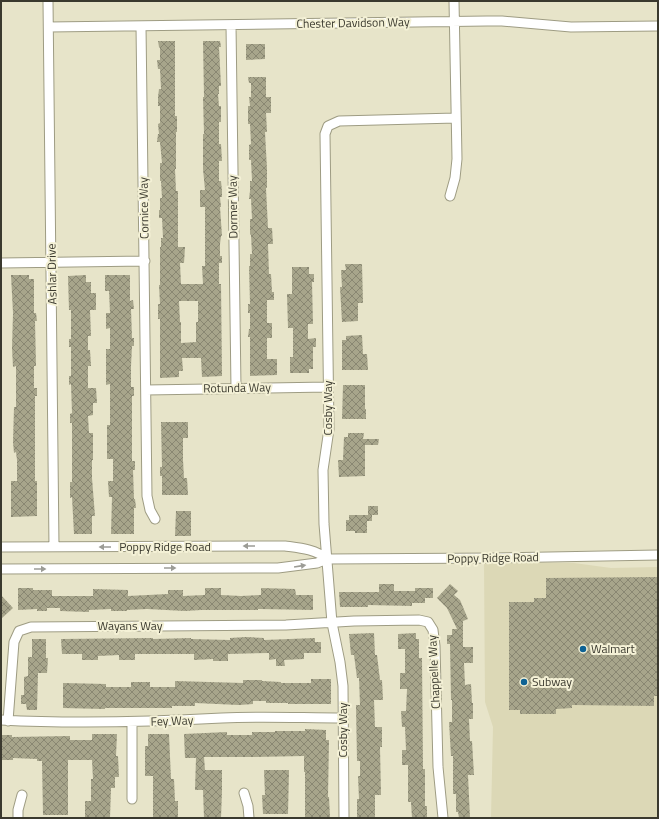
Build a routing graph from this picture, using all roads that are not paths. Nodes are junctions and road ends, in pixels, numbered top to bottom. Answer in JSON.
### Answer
{"nodes":[{"id":1,"x":48,"y":1,"type":"edge"},
{"id":2,"x":454,"y":1,"type":"edge"},
{"id":3,"x":455,"y":22,"type":"junction"},
{"id":4,"x":231,"y":25,"type":"junction"},
{"id":5,"x":141,"y":26,"type":"junction"},
{"id":6,"x":658,"y":26,"type":"edge"},
{"id":7,"x":49,"y":27,"type":"junction"},
{"id":8,"x":456,"y":118,"type":"junction"},
{"id":9,"x":450,"y":196,"type":"dead end"},
{"id":10,"x":145,"y":261,"type":"junction"},
{"id":11,"x":1,"y":263,"type":"edge"},
{"id":12,"x":52,"y":263,"type":"junction"},
{"id":13,"x":328,"y":387,"type":"junction"},
{"id":14,"x":236,"y":388,"type":"junction"},
{"id":15,"x":146,"y":390,"type":"junction"},
{"id":16,"x":155,"y":519,"type":"dead end"},
{"id":17,"x":1,"y":547,"type":"edge"},
{"id":18,"x":54,"y":547,"type":"junction"},
{"id":19,"x":658,"y":555,"type":"edge"},
{"id":20,"x":327,"y":559,"type":"junction"},
{"id":21,"x":1,"y":569,"type":"edge"},
{"id":22,"x":332,"y":623,"type":"junction"},
{"id":23,"x":343,"y":718,"type":"junction"},
{"id":24,"x":4,"y":721,"type":"edge"},
{"id":25,"x":132,"y":722,"type":"junction"},
{"id":26,"x":244,"y":793,"type":"dead end"},
{"id":27,"x":22,"y":795,"type":"dead end"},
{"id":28,"x":132,"y":799,"type":"dead end"},
{"id":29,"x":18,"y":818,"type":"edge"},
{"id":30,"x":249,"y":818,"type":"edge"},
{"id":31,"x":344,"y":818,"type":"edge"},
{"id":32,"x":443,"y":818,"type":"edge"}],
"edges":[{"from":1,"to":7,"type":"street","name":"Ashlar Drive"},
{"from":2,"to":3,"type":"street"},
{"from":3,"to":4,"type":"street","name":"Chester Davidson Way"},
{"from":3,"to":6,"type":"street","name":"Chester Davidson Way"},
{"from":3,"to":8,"type":"street"},
{"from":4,"to":5,"type":"street","name":"Chester Davidson Way"},
{"from":4,"to":14,"type":"street","name":"Dormer Way"},
{"from":5,"to":7,"type":"street","name":"Chester Davidson Way"},
{"from":5,"to":10,"type":"street","name":"Cornice Way"},
{"from":7,"to":12,"type":"street","name":"Ashlar Drive"},
{"from":8,"to":9,"type":"street"},
{"from":8,"to":13,"type":"street","name":"Cosby Way"},
{"from":10,"to":12,"type":"street"},
{"from":10,"to":15,"type":"street","name":"Cornice Way"},
{"from":11,"to":12,"type":"street"},
{"from":12,"to":18,"type":"street","name":"Ashlar Drive"},
{"from":13,"to":14,"type":"street","name":"Rotunda Way"},
{"from":13,"to":20,"type":"street","name":"Cosby Way"},
{"from":14,"to":15,"type":"street","name":"Rotunda Way"},
{"from":15,"to":16,"type":"street","name":"Cornice Way"},
{"from":17,"to":18,"type":"street","name":"Poppy Ridge Road"},
{"from":20,"to":18,"type":"street","name":"Poppy Ridge Road","one_way":true},
{"from":19,"to":20,"type":"street","name":"Poppy Ridge Road"},
{"from":21,"to":20,"type":"street","name":"Poppy Ridge Road","one_way":true},
{"from":20,"to":22,"type":"street","name":"Cosby Way"},
{"from":22,"to":23,"type":"street","name":"Cosby Way"},
{"from":22,"to":24,"type":"street","name":"Wayans Way"},
{"from":22,"to":32,"type":"street","name":"Chappelle Way"},
{"from":23,"to":25,"type":"street","name":"Fey Way"},
{"from":23,"to":31,"type":"street","name":"Cosby Way"},
{"from":24,"to":25,"type":"street","name":"Fey Way"},
{"from":25,"to":28,"type":"street"},
{"from":26,"to":30,"type":"street"},
{"from":27,"to":29,"type":"street"}]}
